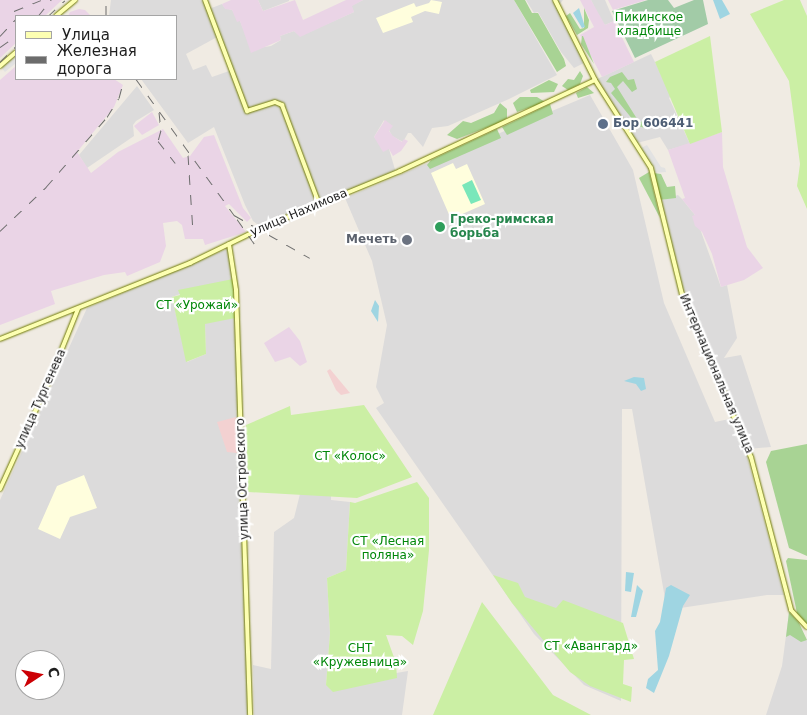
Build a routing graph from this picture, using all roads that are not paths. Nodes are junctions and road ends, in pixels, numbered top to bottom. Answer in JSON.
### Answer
{"nodes":[{"id":1,"x":75,"y":0,"type":"edge"},
{"id":2,"x":205,"y":0,"type":"edge"},
{"id":3,"x":555,"y":0,"type":"edge"},
{"id":4,"x":57,"y":15,"type":"edge"},
{"id":5,"x":15,"y":53,"type":"edge"},
{"id":6,"x":0,"y":66,"type":"edge"},
{"id":7,"x":595,"y":80,"type":"junction"},
{"id":8,"x":319,"y":204,"type":"junction"},
{"id":9,"x":229,"y":244,"type":"junction"},
{"id":10,"x":78,"y":308,"type":"junction"},
{"id":11,"x":0,"y":339,"type":"edge"},
{"id":12,"x":0,"y":489,"type":"edge"},
{"id":13,"x":807,"y":627,"type":"edge"},
{"id":14,"x":250,"y":715,"type":"edge"}],
"edges":[{"from":1,"to":4,"type":"main road"},
{"from":2,"to":8,"type":"main road"},
{"from":3,"to":7,"type":"main road","name":"Интернациональная улица"},
{"from":5,"to":6,"type":"main road"},
{"from":7,"to":8,"type":"main road","name":"улица Нахимова"},
{"from":7,"to":13,"type":"main road","name":"Интернациональная улица"},
{"from":8,"to":9,"type":"main road","name":"улица Нахимова"},
{"from":9,"to":10,"type":"main road","name":"улица Нахимова"},
{"from":9,"to":14,"type":"main road","name":"улица Островского"},
{"from":10,"to":11,"type":"main road","name":"улица Нахимова"},
{"from":10,"to":12,"type":"main road","name":"улица Тургенева"}]}
